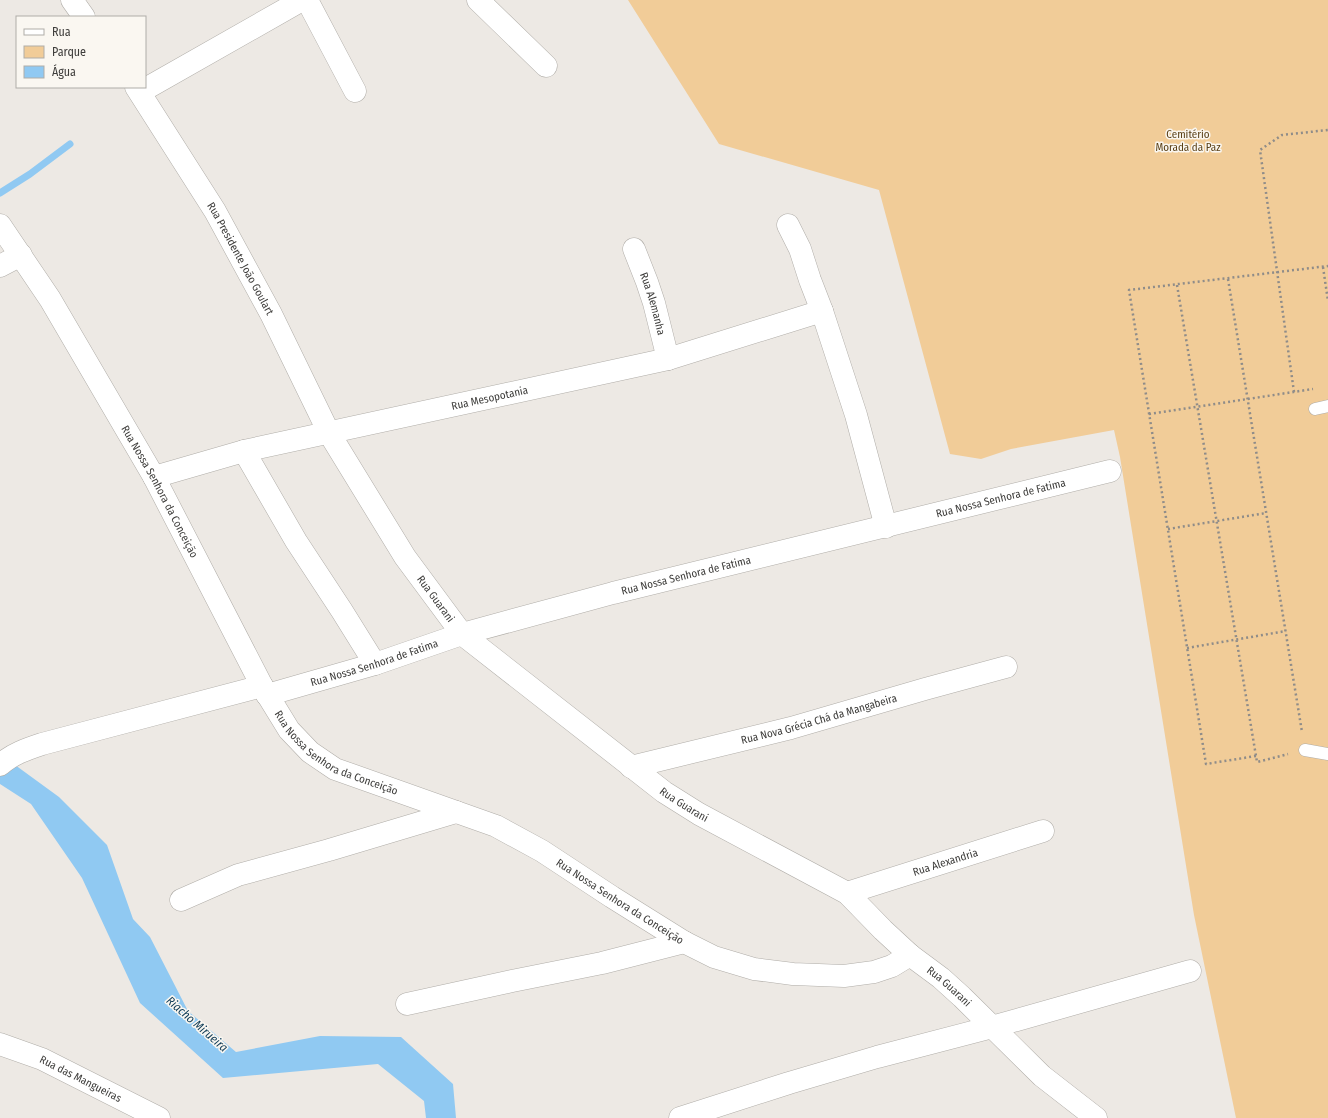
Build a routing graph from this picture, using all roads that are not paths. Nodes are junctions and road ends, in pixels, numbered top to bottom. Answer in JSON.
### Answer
{"nodes":[{"id":1,"x":72,"y":0,"type":"edge"},
{"id":2,"x":302,"y":0,"type":"edge"},
{"id":3,"x":307,"y":0,"type":"edge"},
{"id":4,"x":478,"y":0,"type":"edge"},
{"id":5,"x":83,"y":16,"type":"edge"},
{"id":6,"x":546,"y":66,"type":"dead end"},
{"id":7,"x":146,"y":86,"type":"edge"},
{"id":8,"x":138,"y":90,"type":"edge"},
{"id":9,"x":355,"y":91,"type":"dead end"},
{"id":10,"x":0,"y":225,"type":"edge"},
{"id":11,"x":788,"y":225,"type":"dead end"},
{"id":12,"x":634,"y":249,"type":"dead end"},
{"id":13,"x":21,"y":255,"type":"junction"},
{"id":14,"x":0,"y":266,"type":"edge"},
{"id":15,"x":822,"y":311,"type":"junction"},
{"id":16,"x":668,"y":359,"type":"junction"},
{"id":17,"x":1328,"y":406,"type":"edge"},
{"id":18,"x":1315,"y":409,"type":"dead end"},
{"id":19,"x":329,"y":433,"type":"junction"},
{"id":20,"x":244,"y":451,"type":"junction"},
{"id":21,"x":1110,"y":471,"type":"dead end"},
{"id":22,"x":154,"y":477,"type":"junction"},
{"id":23,"x":886,"y":527,"type":"junction"},
{"id":24,"x":462,"y":634,"type":"junction"},
{"id":25,"x":375,"y":664,"type":"junction"},
{"id":26,"x":1006,"y":667,"type":"dead end"},
{"id":27,"x":264,"y":690,"type":"junction"},
{"id":28,"x":1305,"y":750,"type":"road end"},
{"id":29,"x":1328,"y":754,"type":"edge"},
{"id":30,"x":0,"y":765,"type":"edge"},
{"id":31,"x":631,"y":767,"type":"junction"},
{"id":32,"x":456,"y":812,"type":"junction"},
{"id":33,"x":1044,"y":831,"type":"dead end"},
{"id":34,"x":847,"y":893,"type":"junction"},
{"id":35,"x":181,"y":900,"type":"dead end"},
{"id":36,"x":684,"y":942,"type":"junction"},
{"id":37,"x":910,"y":955,"type":"junction"},
{"id":38,"x":1190,"y":971,"type":"dead end"},
{"id":39,"x":407,"y":1004,"type":"dead end"},
{"id":40,"x":992,"y":1027,"type":"junction"},
{"id":41,"x":0,"y":1044,"type":"edge"},
{"id":42,"x":131,"y":1112,"type":"edge"},
{"id":43,"x":159,"y":1118,"type":"edge"},
{"id":44,"x":680,"y":1118,"type":"edge"},
{"id":45,"x":1096,"y":1118,"type":"edge"}],
"edges":[{"from":1,"to":5,"type":"street"},
{"from":2,"to":7,"type":"street","name":"Rua Presidente João Goulart"},
{"from":3,"to":9,"type":"street"},
{"from":4,"to":6,"type":"street"},
{"from":8,"to":19,"type":"street","name":"Rua Presidente João Goulart"},
{"from":10,"to":13,"type":"street","name":"Rua Nossa Senhora da Conceição"},
{"from":11,"to":15,"type":"street"},
{"from":12,"to":16,"type":"street","name":"Rua Alemanha"},
{"from":13,"to":14,"type":"street"},
{"from":13,"to":22,"type":"street","name":"Rua Nossa Senhora da Conceição"},
{"from":15,"to":16,"type":"street","name":"Rua Mesopotania"},
{"from":15,"to":23,"type":"street"},
{"from":16,"to":19,"type":"street","name":"Rua Mesopotania"},
{"from":17,"to":18,"type":"lane"},
{"from":19,"to":20,"type":"street","name":"Rua Mesopotania"},
{"from":19,"to":24,"type":"street","name":"Rua Guarani"},
{"from":20,"to":22,"type":"street","name":"Rua Mesopotania"},
{"from":20,"to":25,"type":"street"},
{"from":21,"to":23,"type":"street","name":"Rua Nossa Senhora de Fatima"},
{"from":22,"to":27,"type":"street","name":"Rua Nossa Senhora da Conceição"},
{"from":23,"to":24,"type":"street","name":"Rua Nossa Senhora de Fatima"},
{"from":24,"to":25,"type":"street","name":"Rua Nossa Senhora de Fatima"},
{"from":24,"to":31,"type":"street","name":"Rua Guarani"},
{"from":25,"to":27,"type":"street","name":"Rua Nossa Senhora de Fatima"},
{"from":26,"to":31,"type":"street","name":"Rua Nova Grécia Chá da Mangabeira"},
{"from":27,"to":30,"type":"street","name":"Rua Nossa Senhora de Fatima"},
{"from":27,"to":32,"type":"street","name":"Rua Nossa Senhora da Conceição"},
{"from":28,"to":29,"type":"lane"},
{"from":31,"to":34,"type":"street","name":"Rua Guarani"},
{"from":32,"to":35,"type":"street"},
{"from":32,"to":36,"type":"street","name":"Rua Nossa Senhora da Conceição"},
{"from":33,"to":34,"type":"street","name":"Rua Alexandria"},
{"from":34,"to":37,"type":"street","name":"Rua Guarani"},
{"from":36,"to":37,"type":"street","name":"Rua Nossa Senhora da Conceição"},
{"from":36,"to":39,"type":"street"},
{"from":37,"to":40,"type":"street","name":"Rua Guarani"},
{"from":38,"to":40,"type":"street"},
{"from":40,"to":44,"type":"street"},
{"from":40,"to":45,"type":"street","name":"Rua Guarani"},
{"from":41,"to":42,"type":"street","name":"Rua das Mangueiras"},
{"from":42,"to":43,"type":"street","name":"Rua das Mangueiras"}]}
